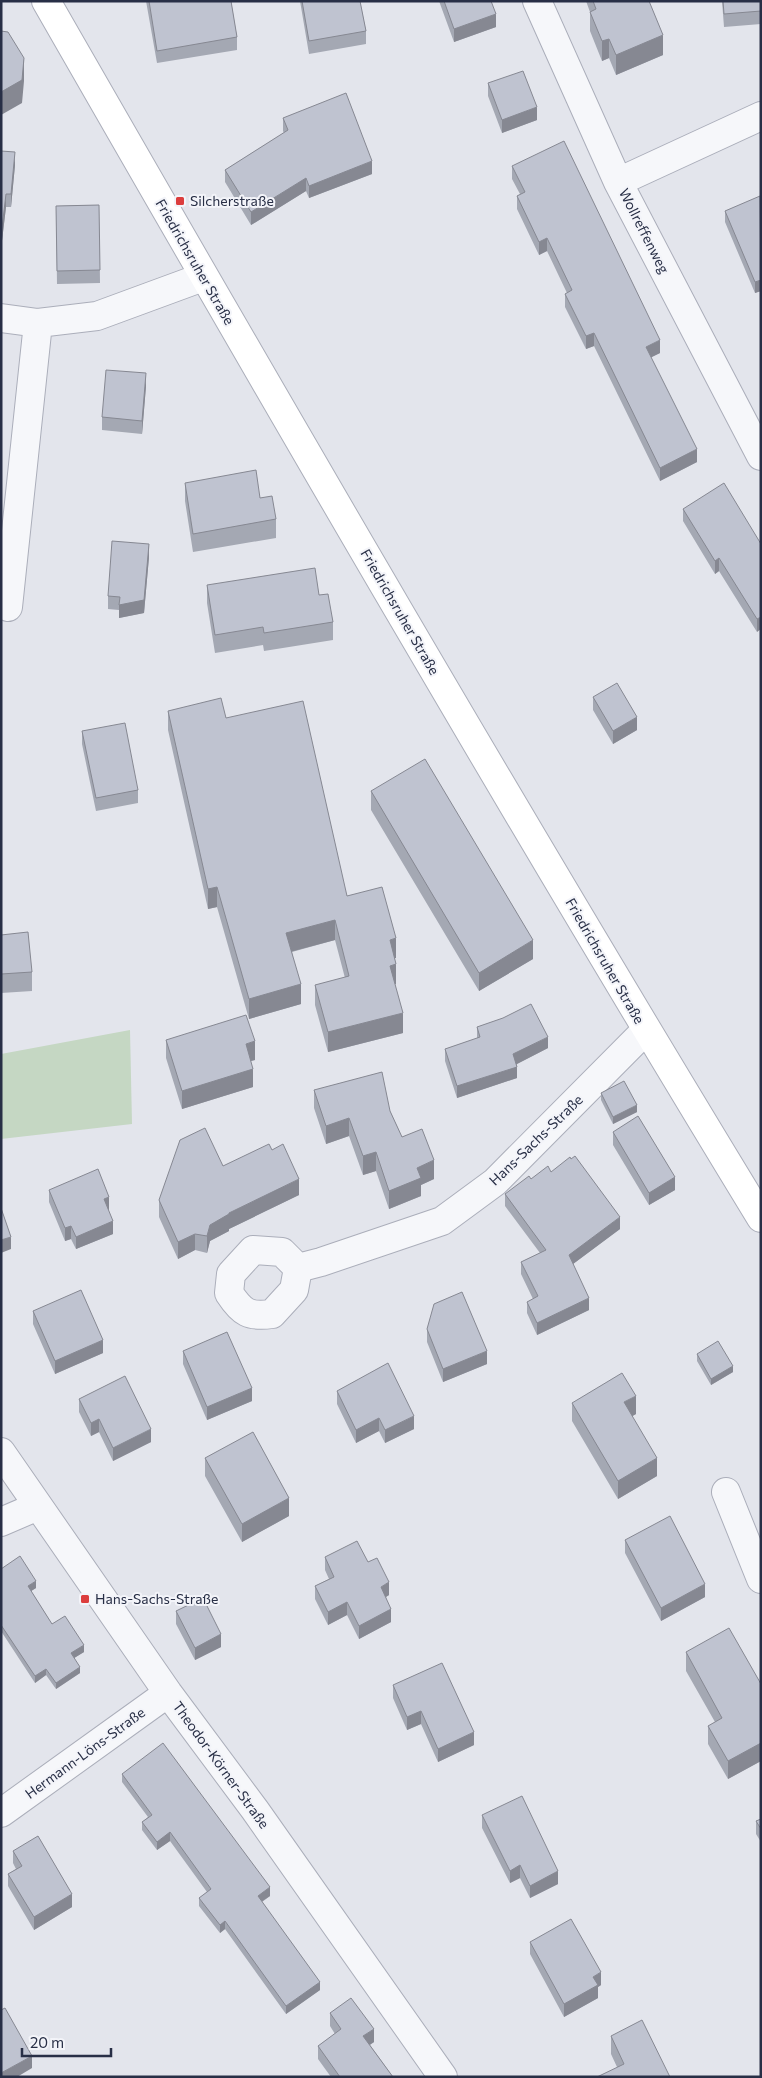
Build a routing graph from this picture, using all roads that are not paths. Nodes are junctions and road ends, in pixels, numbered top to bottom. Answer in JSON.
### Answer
{"nodes":[{"id":1,"x":46,"y":1,"type":"edge"},
{"id":2,"x":537,"y":1,"type":"edge"},
{"id":3,"x":761,"y":116,"type":"edge"},
{"id":4,"x":618,"y":182,"type":"junction"},
{"id":5,"x":203,"y":277,"type":"junction"},
{"id":6,"x":1,"y":318,"type":"edge"},
{"id":7,"x":38,"y":323,"type":"junction"},
{"id":8,"x":761,"y":456,"type":"edge"},
{"id":9,"x":8,"y":607,"type":"dead end"},
{"id":10,"x":646,"y":1030,"type":"junction"},
{"id":11,"x":761,"y":1218,"type":"edge"},
{"id":12,"x":298,"y":1268,"type":"dead end"},
{"id":13,"x":1,"y":1452,"type":"edge"},
{"id":14,"x":726,"y":1492,"type":"dead end"},
{"id":15,"x":38,"y":1506,"type":"junction"},
{"id":16,"x":1,"y":1522,"type":"edge"},
{"id":17,"x":761,"y":1579,"type":"edge"},
{"id":18,"x":168,"y":1693,"type":"junction"},
{"id":19,"x":1,"y":1814,"type":"edge"},
{"id":20,"x":443,"y":2077,"type":"edge"}],
"edges":[{"from":1,"to":5,"type":"main road","name":"Friedrichsruher Straße"},
{"from":2,"to":4,"type":"street","name":"Wollreffenweg"},
{"from":3,"to":4,"type":"street"},
{"from":4,"to":8,"type":"street","name":"Wollreffenweg"},
{"from":5,"to":7,"type":"street"},
{"from":5,"to":10,"type":"main road","name":"Friedrichsruher Straße"},
{"from":6,"to":7,"type":"street"},
{"from":7,"to":9,"type":"street"},
{"from":10,"to":11,"type":"main road","name":"Friedrichsruher Straße"},
{"from":10,"to":12,"type":"street","name":"Hans-Sachs-Straße"},
{"from":13,"to":15,"type":"street","name":"Theodor-Körner-Straße"},
{"from":14,"to":17,"type":"street"},
{"from":15,"to":16,"type":"street"},
{"from":15,"to":18,"type":"street","name":"Theodor-Körner-Straße"},
{"from":18,"to":19,"type":"street","name":"Hermann-Löns-Straße"},
{"from":18,"to":20,"type":"street","name":"Theodor-Körner-Straße"}]}
